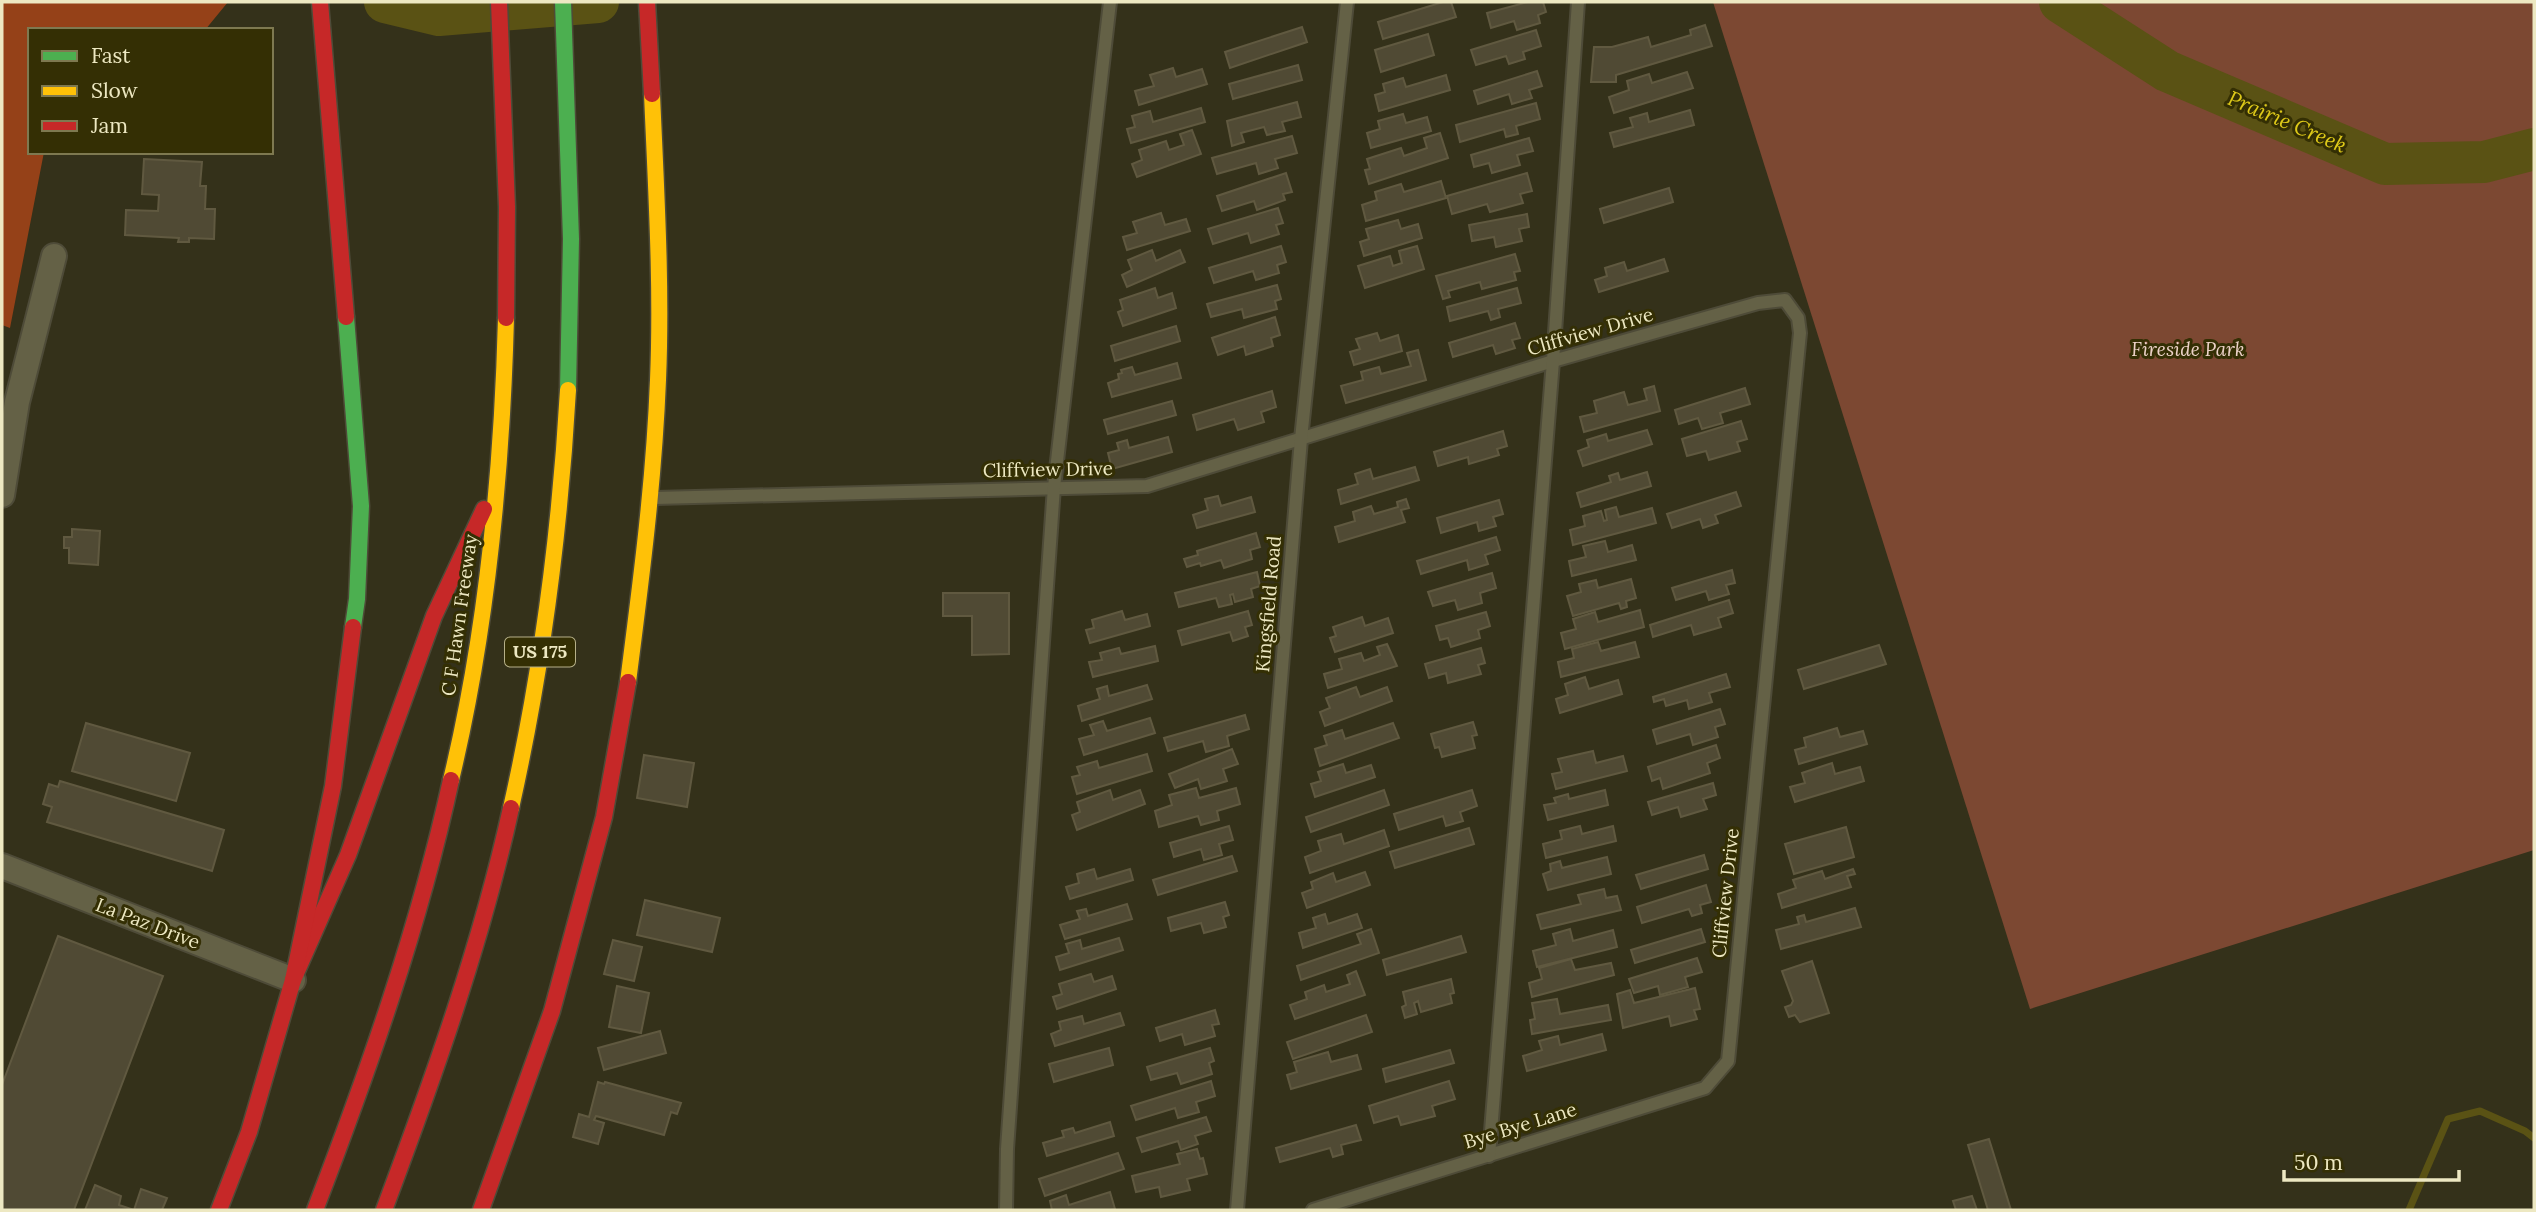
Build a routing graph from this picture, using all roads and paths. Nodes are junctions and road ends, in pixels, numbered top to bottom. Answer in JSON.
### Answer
{"nodes":[{"id":1,"x":320,"y":2,"type":"edge"},
{"id":2,"x":499,"y":2,"type":"edge"},
{"id":3,"x":563,"y":2,"type":"edge"},
{"id":4,"x":647,"y":2,"type":"edge"},
{"id":5,"x":1110,"y":2,"type":"edge"},
{"id":6,"x":1347,"y":2,"type":"edge"},
{"id":7,"x":1578,"y":2,"type":"edge"},
{"id":8,"x":54,"y":256,"type":"dead end"},
{"id":9,"x":1553,"y":361,"type":"junction"},
{"id":10,"x":1301,"y":439,"type":"junction"},
{"id":11,"x":496,"y":482,"type":"junction"},
{"id":12,"x":1054,"y":487,"type":"junction"},
{"id":13,"x":2,"y":495,"type":"edge"},
{"id":14,"x":651,"y":498,"type":"junction"},
{"id":15,"x":2,"y":866,"type":"edge"},
{"id":16,"x":293,"y":980,"type":"junction"},
{"id":17,"x":1728,"y":1061,"type":"joint"},
{"id":18,"x":1489,"y":1156,"type":"junction"},
{"id":19,"x":219,"y":1210,"type":"edge"},
{"id":20,"x":315,"y":1210,"type":"edge"},
{"id":21,"x":384,"y":1210,"type":"edge"},
{"id":22,"x":481,"y":1210,"type":"edge"},
{"id":23,"x":1006,"y":1210,"type":"edge"},
{"id":24,"x":1237,"y":1210,"type":"edge"},
{"id":25,"x":1313,"y":1210,"type":"edge"}],
"edges":[{"from":1,"to":16,"type":"main road"},
{"from":2,"to":11,"type":"main road","name":"C F Hawn Freeway","number":"US 175"},
{"from":3,"to":21,"type":"main road","number":"US 175"},
{"from":4,"to":14,"type":"main road"},
{"from":5,"to":12,"type":"lane"},
{"from":6,"to":10,"type":"lane","name":"Kingsfield Road"},
{"from":7,"to":9,"type":"lane"},
{"from":8,"to":13,"type":"street"},
{"from":9,"to":10,"type":"lane","name":"Cliffview Drive"},
{"from":9,"to":17,"type":"lane","name":"Cliffview Drive"},
{"from":9,"to":18,"type":"lane"},
{"from":10,"to":12,"type":"lane","name":"Cliffview Drive"},
{"from":10,"to":24,"type":"lane","name":"Kingsfield Road"},
{"from":11,"to":16,"type":"main road"},
{"from":11,"to":20,"type":"main road","name":"C F Hawn Freeway","number":"US 175"},
{"from":12,"to":14,"type":"lane","name":"Cliffview Drive"},
{"from":12,"to":23,"type":"lane"},
{"from":14,"to":22,"type":"main road"},
{"from":15,"to":16,"type":"street","name":"La Paz Drive"},
{"from":16,"to":19,"type":"main road"},
{"from":17,"to":18,"type":"lane","name":"Bye Bye Lane"},
{"from":18,"to":25,"type":"lane","name":"Bye Bye Lane"}]}
